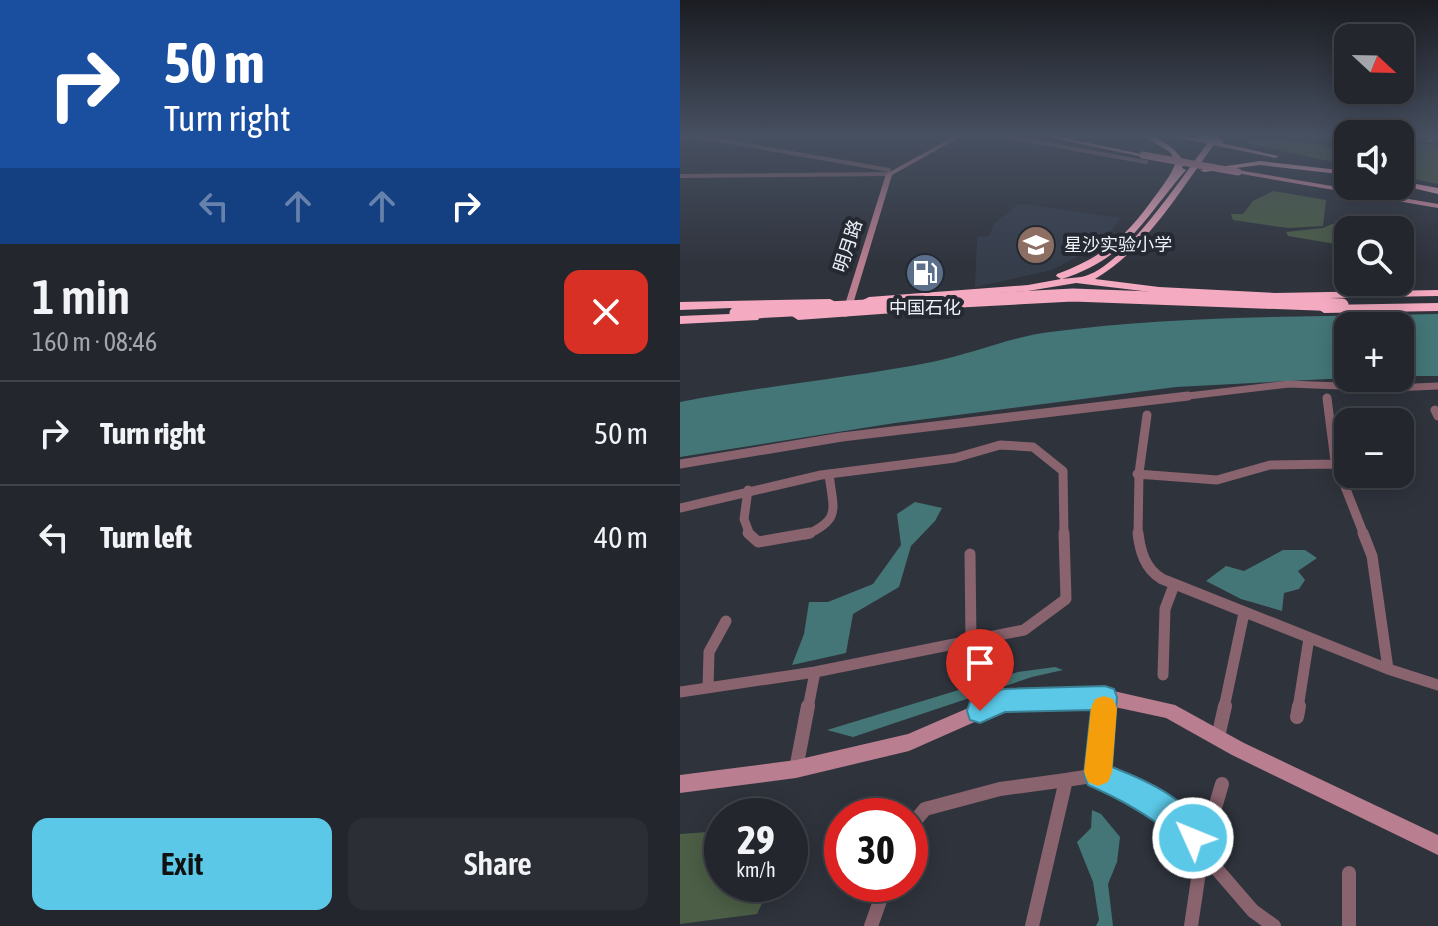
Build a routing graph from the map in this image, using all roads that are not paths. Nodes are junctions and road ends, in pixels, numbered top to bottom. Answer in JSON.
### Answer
{"nodes":[{"id":1,"x":886,"y":179,"type":"edge"},
{"id":2,"x":1284,"y":179,"type":"edge"},
{"id":3,"x":1286,"y":179,"type":"edge"},
{"id":4,"x":1178,"y":180,"type":"joint"},
{"id":5,"x":1414,"y":185,"type":"edge"},
{"id":6,"x":1438,"y":190,"type":"edge"},
{"id":7,"x":1438,"y":206,"type":"edge"},
{"id":8,"x":1108,"y":268,"type":"junction"},
{"id":9,"x":1085,"y":280,"type":"junction"},
{"id":10,"x":1135,"y":288,"type":"junction"},
{"id":11,"x":1006,"y":290,"type":"junction"},
{"id":12,"x":1055,"y":294,"type":"junction"},
{"id":13,"x":1438,"y":299,"type":"edge"},
{"id":14,"x":843,"y":308,"type":"junction"},
{"id":15,"x":680,"y":313,"type":"edge"},
{"id":16,"x":1438,"y":386,"type":"edge"},
{"id":17,"x":1327,"y":398,"type":"dead end"},
{"id":18,"x":1147,"y":415,"type":"dead end"},
{"id":19,"x":1334,"y":449,"type":"edge"},
{"id":20,"x":680,"y":464,"type":"edge"},
{"id":21,"x":1334,"y":464,"type":"edge"},
{"id":22,"x":829,"y":474,"type":"junction"},
{"id":23,"x":1137,"y":474,"type":"junction"},
{"id":24,"x":1345,"y":488,"type":"edge"},
{"id":25,"x":748,"y":490,"type":"junction"},
{"id":26,"x":680,"y":508,"type":"edge"},
{"id":27,"x":970,"y":554,"type":"dead end"},
{"id":28,"x":1174,"y":585,"type":"junction"},
{"id":29,"x":1244,"y":613,"type":"junction"},
{"id":30,"x":726,"y":621,"type":"dead end"},
{"id":31,"x":1309,"y":638,"type":"junction"},
{"id":32,"x":971,"y":641,"type":"junction"},
{"id":33,"x":1388,"y":669,"type":"junction"},
{"id":34,"x":815,"y":672,"type":"junction"},
{"id":35,"x":1163,"y":675,"type":"dead end"},
{"id":36,"x":1438,"y":685,"type":"edge"},
{"id":37,"x":708,"y":688,"type":"junction"},
{"id":38,"x":680,"y":692,"type":"edge"},
{"id":39,"x":1105,"y":697,"type":"junction"},
{"id":40,"x":1297,"y":717,"type":"dead end"},
{"id":41,"x":1218,"y":737,"type":"junction"},
{"id":42,"x":796,"y":769,"type":"junction"},
{"id":43,"x":1098,"y":775,"type":"junction"},
{"id":44,"x":1066,"y":780,"type":"junction"},
{"id":45,"x":680,"y":784,"type":"edge"},
{"id":46,"x":1222,"y":784,"type":"dead end"},
{"id":47,"x":928,"y":808,"type":"edge"},
{"id":48,"x":1438,"y":845,"type":"edge"},
{"id":49,"x":1202,"y":852,"type":"junction"},
{"id":50,"x":1349,"y":873,"type":"dead end"},
{"id":51,"x":880,"y":902,"type":"edge"},
{"id":52,"x":871,"y":926,"type":"edge"},
{"id":53,"x":1032,"y":926,"type":"edge"},
{"id":54,"x":1191,"y":926,"type":"edge"},
{"id":55,"x":1274,"y":926,"type":"edge"},
{"id":56,"x":1349,"y":926,"type":"edge"}],
"edges":[{"from":1,"to":14,"type":"street","name":"明月路"},
{"from":2,"to":7,"type":"main road"},
{"from":3,"to":7,"type":"main road"},
{"from":4,"to":8,"type":"highway"},
{"from":4,"to":11,"type":"highway"},
{"from":5,"to":6,"type":"highway"},
{"from":8,"to":9,"type":"highway"},
{"from":8,"to":10,"type":"highway"},
{"from":9,"to":10,"type":"highway"},
{"from":9,"to":11,"type":"highway"},
{"from":9,"to":12,"type":"highway"},
{"from":10,"to":13,"type":"highway"},
{"from":11,"to":14,"type":"highway"},
{"from":12,"to":13,"type":"highway"},
{"from":12,"to":14,"type":"highway"},
{"from":13,"to":15,"type":"highway","bridge":true},
{"from":14,"to":15,"type":"highway"},
{"from":16,"to":20,"type":"street"},
{"from":17,"to":19,"type":"street"},
{"from":18,"to":23,"type":"street"},
{"from":21,"to":23,"type":"street"},
{"from":22,"to":25,"type":"street"},
{"from":22,"to":25,"type":"street"},
{"from":22,"to":32,"type":"street"},
{"from":23,"to":28,"type":"street"},
{"from":24,"to":33,"type":"street"},
{"from":25,"to":26,"type":"street"},
{"from":27,"to":32,"type":"street"},
{"from":28,"to":29,"type":"street"},
{"from":28,"to":35,"type":"street"},
{"from":29,"to":31,"type":"street"},
{"from":29,"to":41,"type":"street"},
{"from":30,"to":37,"type":"street"},
{"from":31,"to":33,"type":"street"},
{"from":31,"to":40,"type":"street"},
{"from":32,"to":34,"type":"street"},
{"from":33,"to":36,"type":"street"},
{"from":34,"to":37,"type":"street"},
{"from":34,"to":42,"type":"street"},
{"from":37,"to":38,"type":"street"},
{"from":39,"to":41,"type":"street"},
{"from":39,"to":42,"type":"street"},
{"from":39,"to":43,"type":"street"},
{"from":41,"to":48,"type":"street"},
{"from":42,"to":45,"type":"street"},
{"from":43,"to":44,"type":"street"},
{"from":43,"to":49,"type":"street"},
{"from":44,"to":47,"type":"street"},
{"from":44,"to":53,"type":"street"},
{"from":46,"to":49,"type":"street"},
{"from":49,"to":54,"type":"street"},
{"from":49,"to":55,"type":"street"},
{"from":50,"to":56,"type":"street"},
{"from":51,"to":52,"type":"street"}]}
